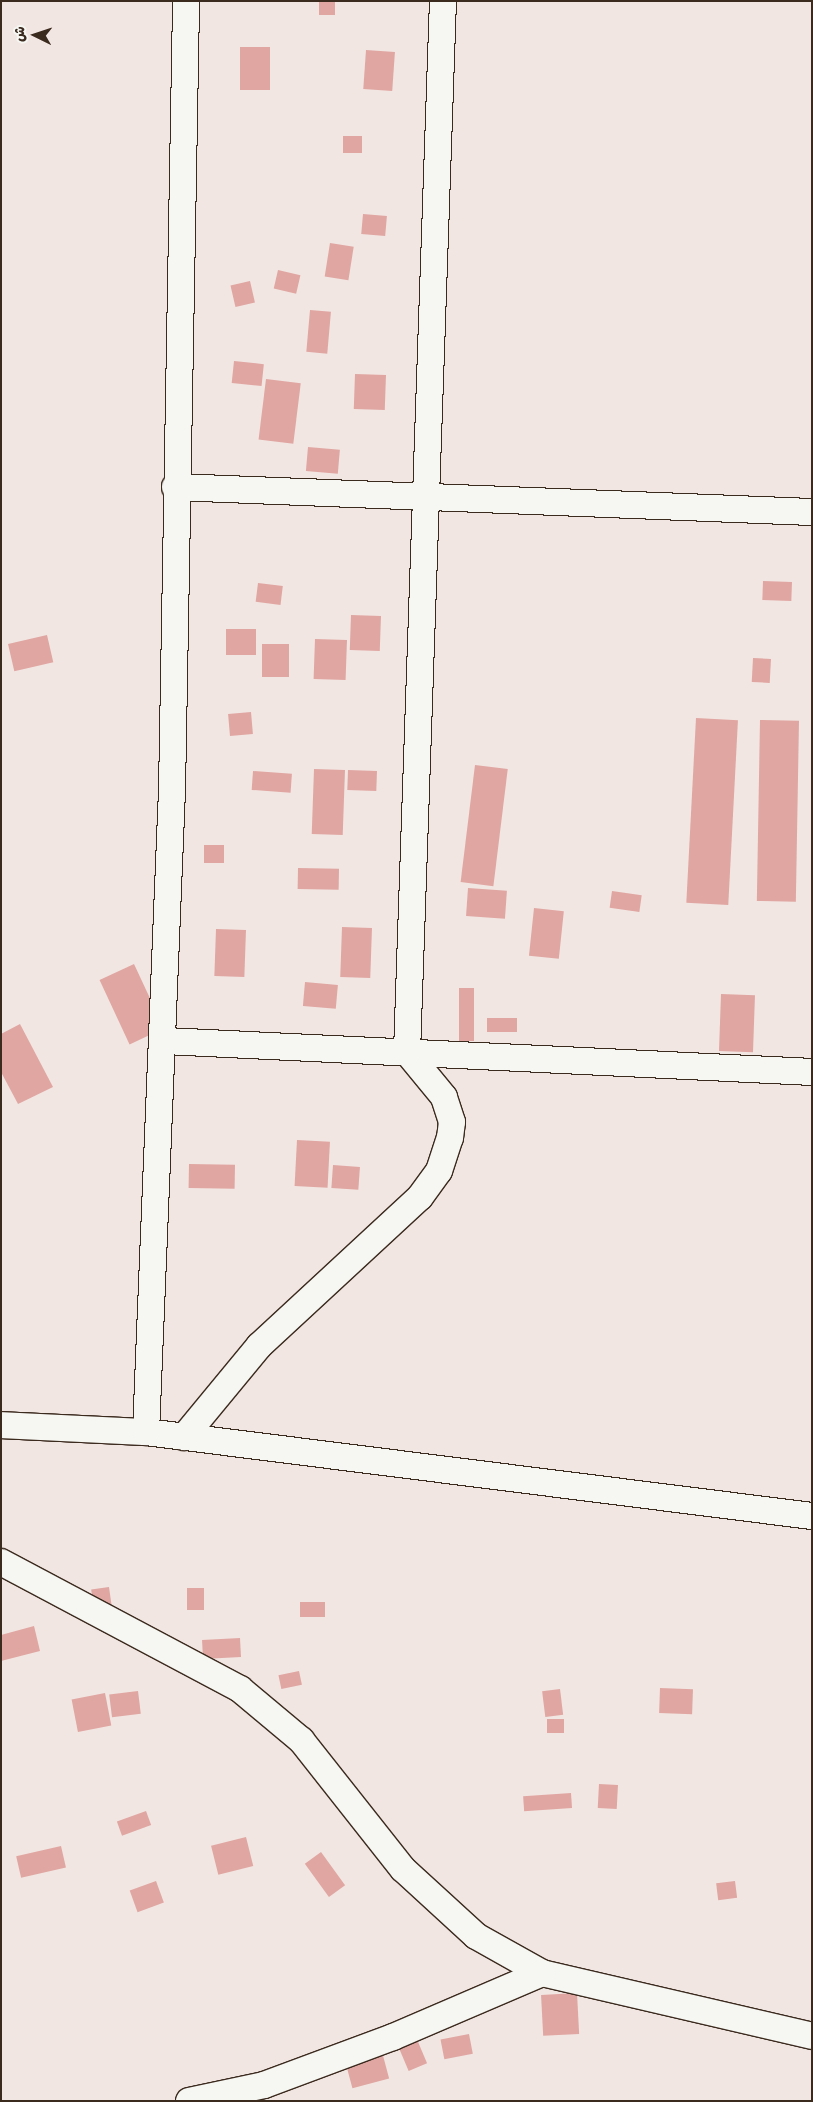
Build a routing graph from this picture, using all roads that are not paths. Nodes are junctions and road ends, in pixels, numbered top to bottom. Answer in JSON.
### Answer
{"nodes":[{"id":1,"x":186,"y":1,"type":"edge"},
{"id":2,"x":442,"y":1,"type":"edge"},
{"id":3,"x":175,"y":487,"type":"junction"},
{"id":4,"x":425,"y":498,"type":"junction"},
{"id":5,"x":812,"y":512,"type":"edge"},
{"id":6,"x":165,"y":1041,"type":"junction"},
{"id":7,"x":407,"y":1052,"type":"junction"},
{"id":8,"x":812,"y":1072,"type":"edge"},
{"id":9,"x":1,"y":1425,"type":"edge"},
{"id":10,"x":146,"y":1432,"type":"junction"},
{"id":11,"x":184,"y":1437,"type":"junction"},
{"id":12,"x":812,"y":1516,"type":"edge"},
{"id":13,"x":1,"y":1562,"type":"edge"},
{"id":14,"x":542,"y":1973,"type":"junction"},
{"id":15,"x":812,"y":2036,"type":"edge"},
{"id":16,"x":189,"y":2101,"type":"edge"}],
"edges":[{"from":1,"to":3,"type":"street"},
{"from":2,"to":4,"type":"street"},
{"from":3,"to":4,"type":"street"},
{"from":3,"to":6,"type":"street"},
{"from":4,"to":5,"type":"street"},
{"from":4,"to":7,"type":"street"},
{"from":6,"to":7,"type":"street"},
{"from":6,"to":10,"type":"street"},
{"from":7,"to":8,"type":"street"},
{"from":7,"to":11,"type":"street"},
{"from":9,"to":10,"type":"street"},
{"from":10,"to":11,"type":"street"},
{"from":11,"to":12,"type":"street"},
{"from":13,"to":14,"type":"street"},
{"from":14,"to":15,"type":"street"},
{"from":14,"to":16,"type":"street"}]}
